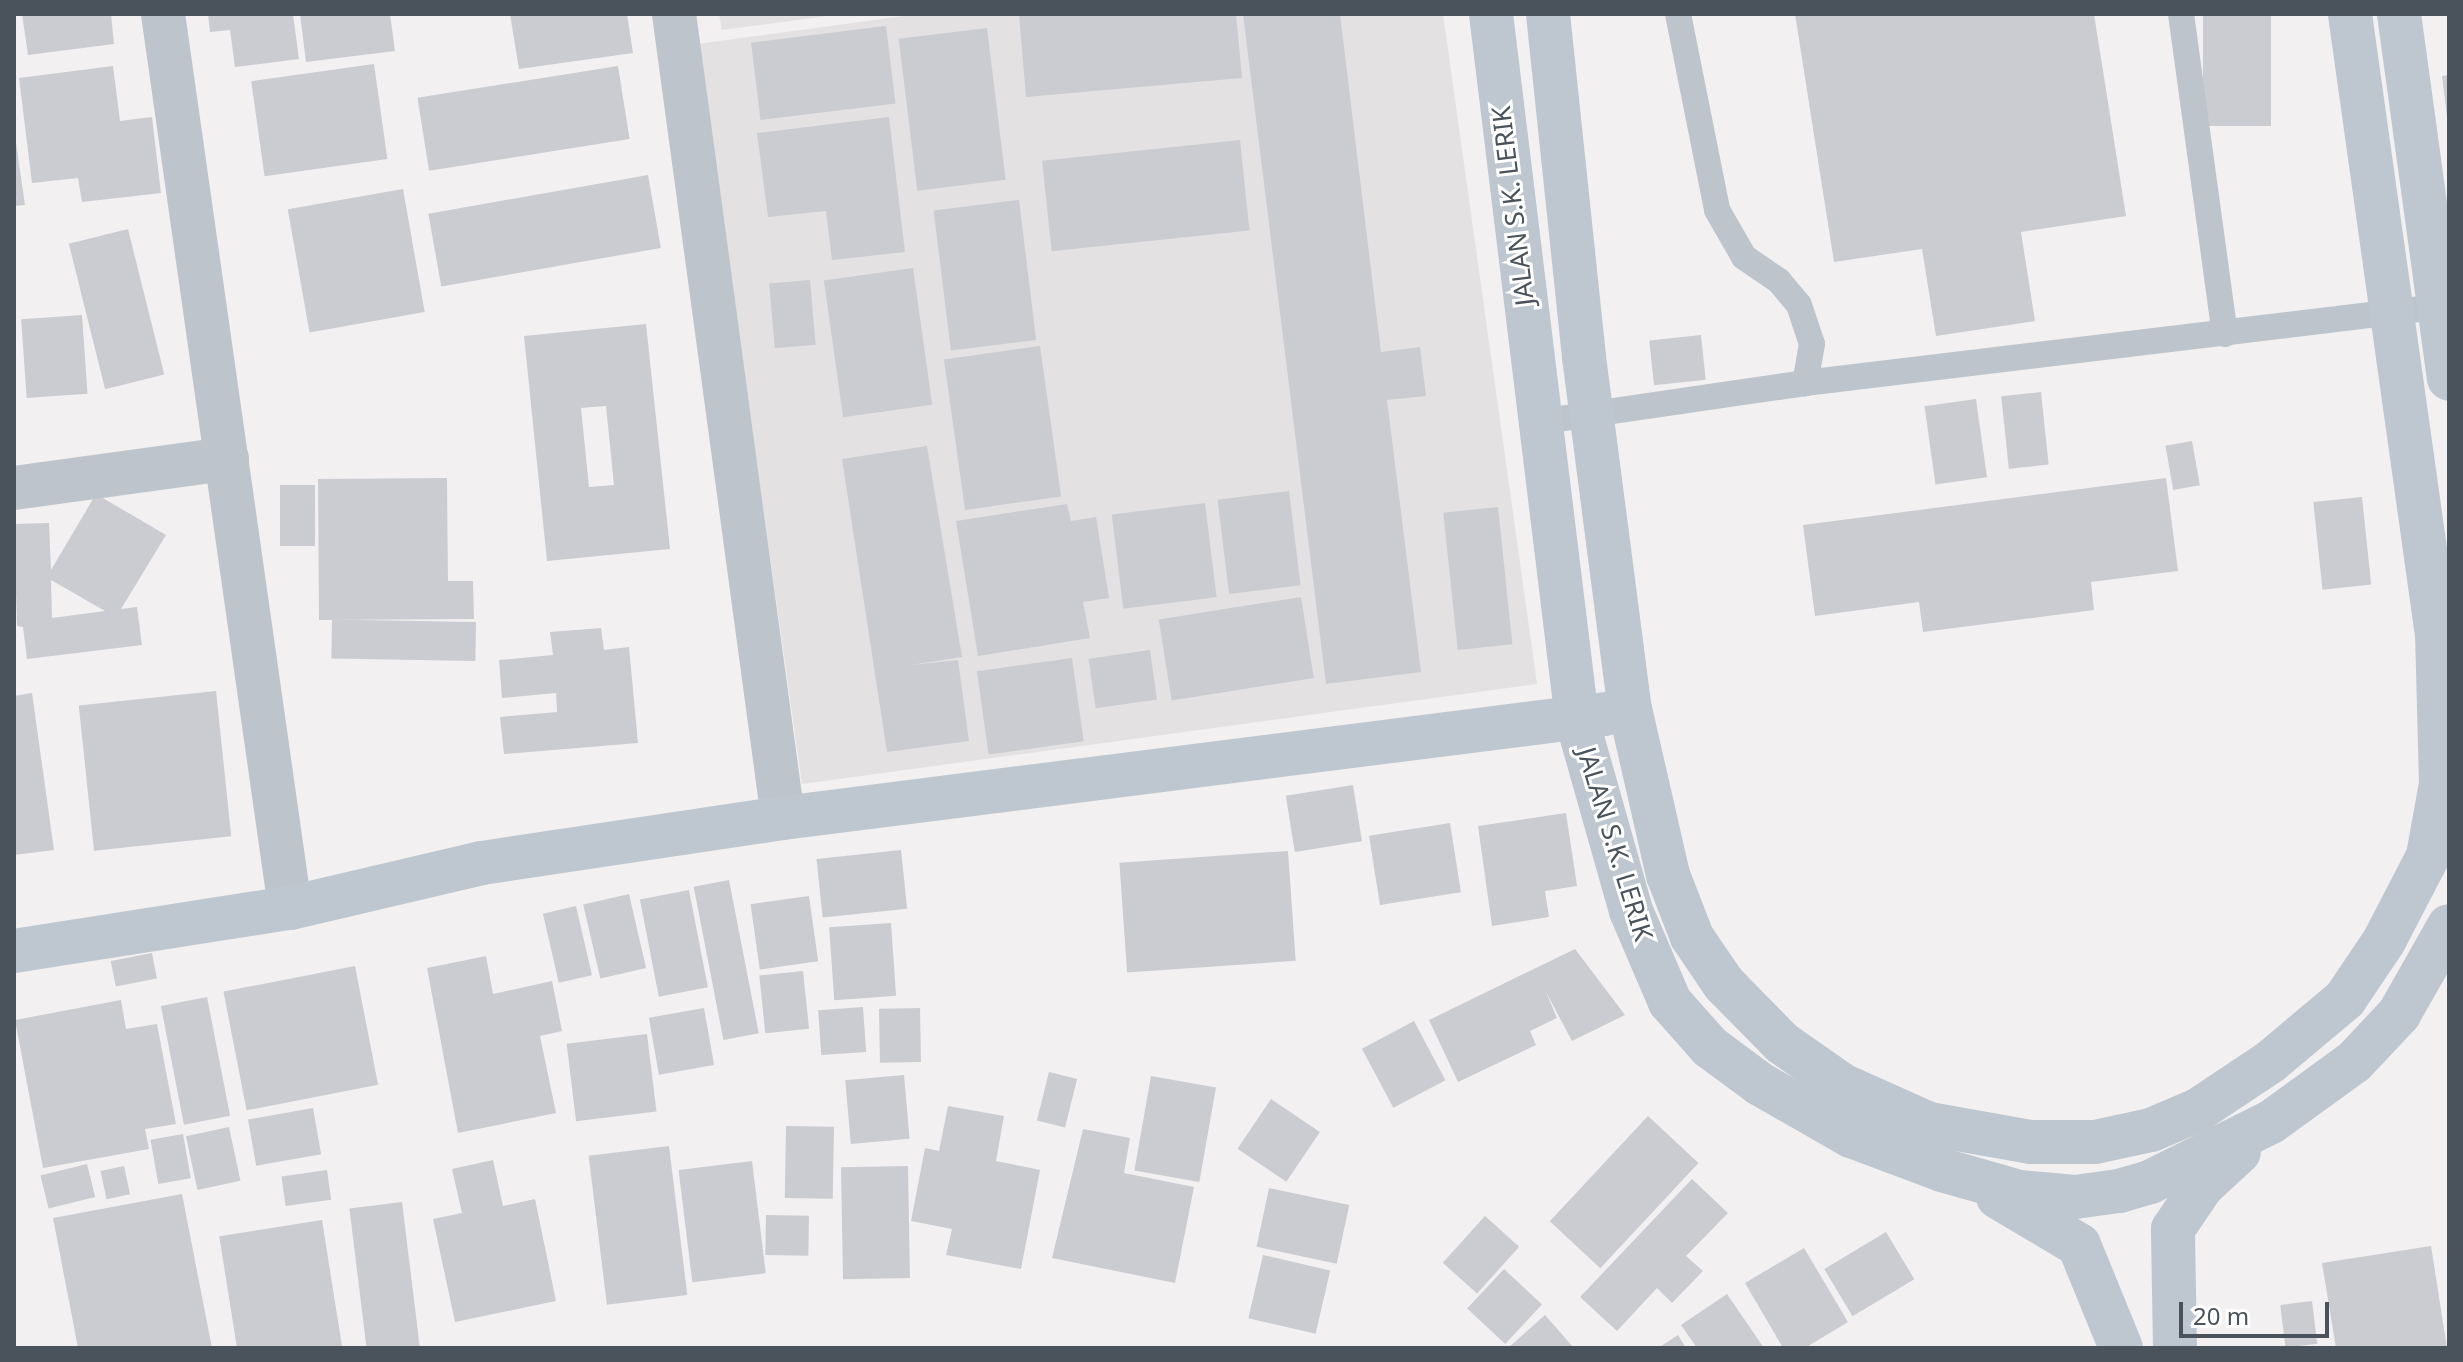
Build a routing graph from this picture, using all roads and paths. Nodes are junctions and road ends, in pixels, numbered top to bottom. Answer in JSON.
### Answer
{"nodes":[{"id":1,"x":163,"y":14,"type":"edge"},
{"id":2,"x":674,"y":14,"type":"edge"},
{"id":3,"x":1491,"y":14,"type":"edge"},
{"id":4,"x":1548,"y":14,"type":"edge"},
{"id":5,"x":1678,"y":14,"type":"edge"},
{"id":6,"x":2181,"y":14,"type":"edge"},
{"id":7,"x":2350,"y":14,"type":"edge"},
{"id":8,"x":2399,"y":14,"type":"edge"},
{"id":9,"x":1503,"y":122,"type":"junction"},
{"id":10,"x":1558,"y":123,"type":"junction"},
{"id":11,"x":2437,"y":307,"type":"junction"},
{"id":12,"x":2391,"y":313,"type":"junction"},
{"id":13,"x":2225,"y":334,"type":"junction"},
{"id":14,"x":2449,"y":379,"type":"edge"},
{"id":15,"x":1805,"y":383,"type":"junction"},
{"id":16,"x":1594,"y":414,"type":"junction"},
{"id":17,"x":1538,"y":422,"type":"junction"},
{"id":18,"x":227,"y":459,"type":"junction"},
{"id":19,"x":14,"y":488,"type":"edge"},
{"id":20,"x":2439,"y":563,"type":"edge"},
{"id":21,"x":1630,"y":709,"type":"junction"},
{"id":22,"x":1577,"y":720,"type":"junction"},
{"id":23,"x":783,"y":818,"type":"junction"},
{"id":24,"x":290,"y":908,"type":"junction"},
{"id":25,"x":2449,"y":926,"type":"edge"},
{"id":26,"x":14,"y":951,"type":"edge"},
{"id":27,"x":2271,"y":1122,"type":"junction"},
{"id":28,"x":1942,"y":1170,"type":"junction"},
{"id":29,"x":2121,"y":1348,"type":"edge"},
{"id":30,"x":2175,"y":1348,"type":"edge"}],
"edges":[{"from":1,"to":18,"type":"street"},
{"from":2,"to":23,"type":"street"},
{"from":3,"to":9,"type":"main road","name":"JALAN S.K. LERIK"},
{"from":4,"to":10,"type":"main road"},
{"from":5,"to":15,"type":"lane"},
{"from":6,"to":13,"type":"lane"},
{"from":7,"to":12,"type":"main road"},
{"from":8,"to":11,"type":"main road"},
{"from":9,"to":10,"type":"main road"},
{"from":9,"to":17,"type":"main road","name":"JALAN S.K. LERIK"},
{"from":10,"to":16,"type":"main road"},
{"from":11,"to":12,"type":"lane"},
{"from":11,"to":14,"type":"main road"},
{"from":12,"to":13,"type":"lane"},
{"from":12,"to":20,"type":"main road"},
{"from":13,"to":15,"type":"lane"},
{"from":15,"to":16,"type":"lane"},
{"from":16,"to":17,"type":"lane"},
{"from":16,"to":21,"type":"main road"},
{"from":17,"to":22,"type":"main road","name":"JALAN S.K. LERIK"},
{"from":18,"to":19,"type":"street"},
{"from":18,"to":24,"type":"street"},
{"from":20,"to":21,"type":"main road"},
{"from":21,"to":22,"type":"main road"},
{"from":22,"to":23,"type":"main road"},
{"from":22,"to":28,"type":"main road","name":"JALAN S.K. LERIK"},
{"from":23,"to":24,"type":"main road"},
{"from":24,"to":26,"type":"main road"},
{"from":25,"to":27,"type":"main road","name":"JALAN S.K. LERIK"},
{"from":27,"to":28,"type":"main road","name":"JALAN S.K. LERIK"},
{"from":27,"to":30,"type":"main road","name":"JALAN S.K. LERIK"},
{"from":28,"to":29,"type":"main road"}]}
